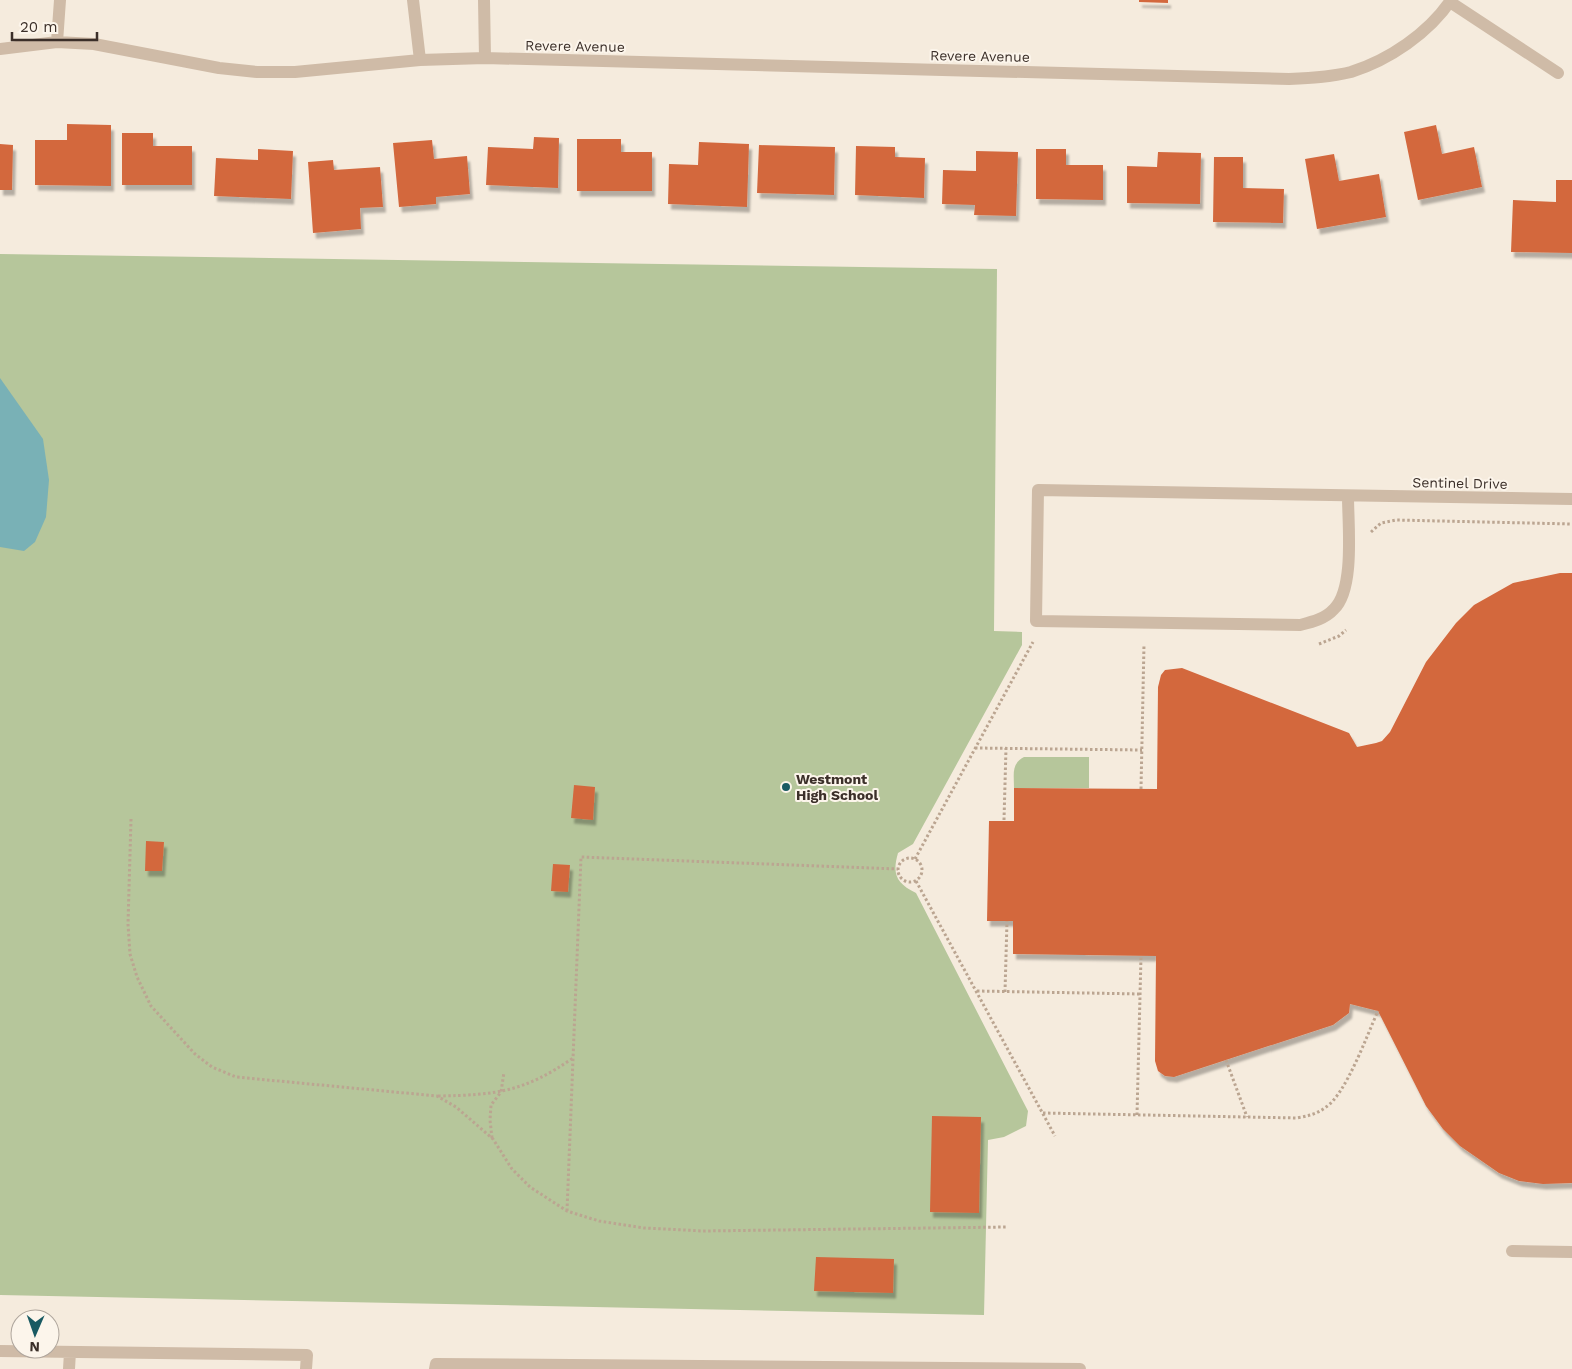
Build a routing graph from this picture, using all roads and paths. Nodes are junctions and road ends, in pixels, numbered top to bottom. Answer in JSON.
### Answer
{"nodes":[{"id":1,"x":60,"y":0,"type":"edge"},
{"id":2,"x":413,"y":0,"type":"edge"},
{"id":3,"x":484,"y":0,"type":"edge"},
{"id":4,"x":1450,"y":1,"type":"edge"},
{"id":5,"x":57,"y":42,"type":"junction"},
{"id":6,"x":0,"y":49,"type":"edge"},
{"id":7,"x":485,"y":58,"type":"junction"},
{"id":8,"x":420,"y":60,"type":"junction"},
{"id":9,"x":1558,"y":73,"type":"dead end"},
{"id":10,"x":1348,"y":497,"type":"junction"},
{"id":11,"x":1572,"y":499,"type":"edge"},
{"id":12,"x":1144,"y":643,"type":"dead end"},
{"id":13,"x":975,"y":748,"type":"dead end"},
{"id":14,"x":1006,"y":748,"type":"junction"},
{"id":15,"x":1142,"y":750,"type":"junction"},
{"id":16,"x":1141,"y":789,"type":"dead end"},
{"id":17,"x":131,"y":819,"type":"dead end"},
{"id":18,"x":1004,"y":820,"type":"dead end"},
{"id":19,"x":898,"y":868,"type":"junction"},
{"id":20,"x":916,"y":880,"type":"junction"},
{"id":21,"x":1007,"y":921,"type":"dead end"},
{"id":22,"x":1141,"y":956,"type":"dead end"},
{"id":23,"x":976,"y":991,"type":"junction"},
{"id":24,"x":1005,"y":992,"type":"junction"},
{"id":25,"x":1140,"y":994,"type":"junction"},
{"id":26,"x":1378,"y":1011,"type":"dead end"},
{"id":27,"x":573,"y":1058,"type":"junction"},
{"id":28,"x":1226,"y":1060,"type":"dead end"},
{"id":29,"x":504,"y":1072,"type":"dead end"},
{"id":30,"x":501,"y":1092,"type":"junction"},
{"id":31,"x":437,"y":1096,"type":"junction"},
{"id":32,"x":1043,"y":1113,"type":"junction"},
{"id":33,"x":1138,"y":1115,"type":"junction"},
{"id":34,"x":1247,"y":1117,"type":"junction"},
{"id":35,"x":1055,"y":1136,"type":"dead end"},
{"id":36,"x":492,"y":1139,"type":"junction"},
{"id":37,"x":567,"y":1211,"type":"junction"},
{"id":38,"x":1006,"y":1227,"type":"dead end"},
{"id":39,"x":1512,"y":1251,"type":"dead end"},
{"id":40,"x":1572,"y":1252,"type":"edge"},
{"id":41,"x":0,"y":1351,"type":"edge"},
{"id":42,"x":70,"y":1352,"type":"junction"},
{"id":43,"x":69,"y":1369,"type":"edge"},
{"id":44,"x":306,"y":1369,"type":"edge"},
{"id":45,"x":435,"y":1369,"type":"edge"},
{"id":46,"x":969,"y":1369,"type":"edge"},
{"id":47,"x":1080,"y":1369,"type":"edge"}],
"edges":[{"from":1,"to":5,"type":"street"},
{"from":2,"to":8,"type":"street"},
{"from":3,"to":7,"type":"street"},
{"from":4,"to":7,"type":"street","name":"Revere Avenue"},
{"from":4,"to":9,"type":"street","name":"Revere Avenue"},
{"from":5,"to":6,"type":"street","name":"Revere Avenue"},
{"from":5,"to":8,"type":"street","name":"Revere Avenue"},
{"from":7,"to":8,"type":"street","name":"Revere Avenue"},
{"from":10,"to":10,"type":"street","name":"Sentinel Drive"},
{"from":10,"to":11,"type":"street","name":"Sentinel Drive"},
{"from":12,"to":15,"type":"path"},
{"from":13,"to":14,"type":"path"},
{"from":14,"to":15,"type":"path"},
{"from":14,"to":18,"type":"path"},
{"from":15,"to":16,"type":"path"},
{"from":17,"to":31,"type":"path"},
{"from":19,"to":20,"type":"path"},
{"from":19,"to":20,"type":"path"},
{"from":19,"to":27,"type":"path"},
{"from":20,"to":23,"type":"path"},
{"from":21,"to":24,"type":"path"},
{"from":22,"to":25,"type":"path"},
{"from":23,"to":24,"type":"path"},
{"from":23,"to":32,"type":"path"},
{"from":24,"to":25,"type":"path"},
{"from":25,"to":33,"type":"path"},
{"from":26,"to":34,"type":"path"},
{"from":27,"to":30,"type":"path"},
{"from":27,"to":37,"type":"path"},
{"from":28,"to":34,"type":"path"},
{"from":29,"to":30,"type":"path"},
{"from":30,"to":31,"type":"path"},
{"from":30,"to":36,"type":"path"},
{"from":31,"to":36,"type":"path"},
{"from":32,"to":33,"type":"path"},
{"from":32,"to":35,"type":"path"},
{"from":33,"to":34,"type":"path"},
{"from":36,"to":37,"type":"path"},
{"from":37,"to":38,"type":"path"},
{"from":39,"to":40,"type":"street"},
{"from":41,"to":42,"type":"street"},
{"from":42,"to":43,"type":"street"},
{"from":42,"to":44,"type":"street"},
{"from":45,"to":46,"type":"street"},
{"from":46,"to":47,"type":"street"}]}
